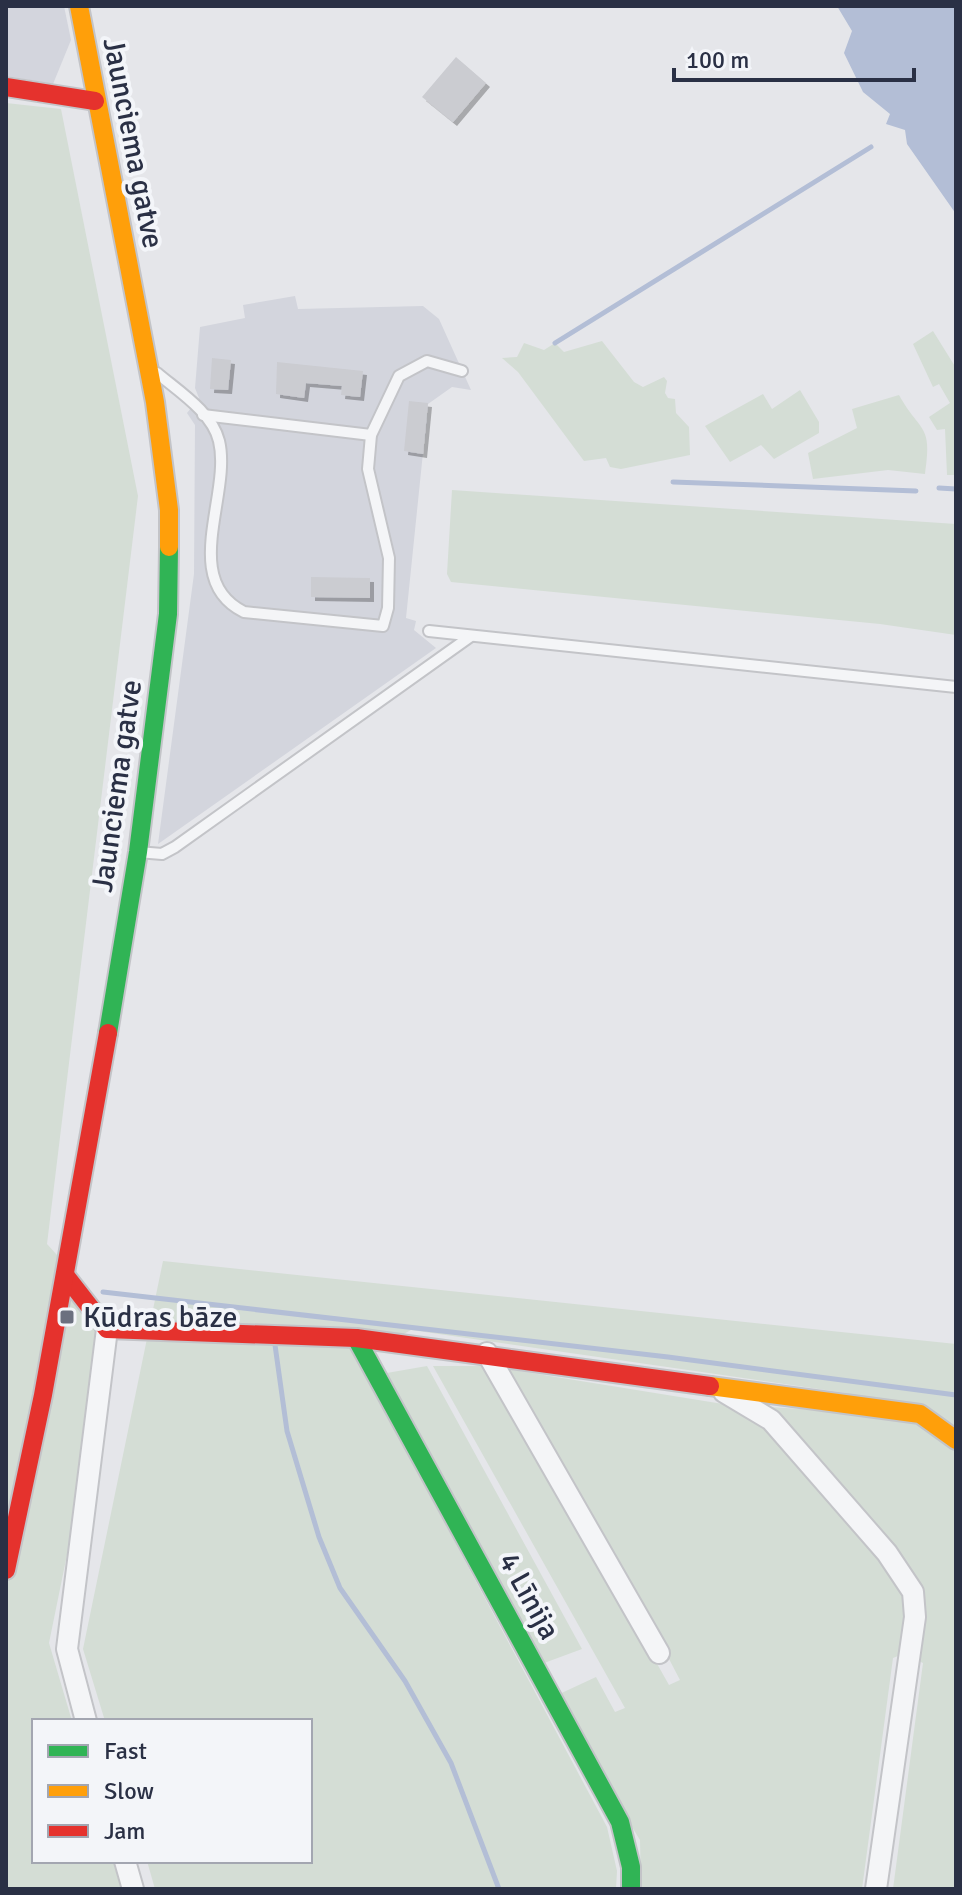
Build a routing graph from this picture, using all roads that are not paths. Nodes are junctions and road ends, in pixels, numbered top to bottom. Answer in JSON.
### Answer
{"nodes":[{"id":1,"x":79,"y":6,"type":"edge"},
{"id":2,"x":6,"y":87,"type":"edge"},
{"id":3,"x":95,"y":101,"type":"junction"},
{"id":4,"x":149,"y":367,"type":"junction"},
{"id":5,"x":462,"y":371,"type":"dead end"},
{"id":6,"x":203,"y":415,"type":"junction"},
{"id":7,"x":371,"y":435,"type":"junction"},
{"id":8,"x":429,"y":631,"type":"dead end"},
{"id":9,"x":471,"y":636,"type":"junction"},
{"id":10,"x":956,"y":687,"type":"edge"},
{"id":11,"x":175,"y":847,"type":"junction"},
{"id":12,"x":138,"y":852,"type":"junction"},
{"id":13,"x":182,"y":858,"type":"dead end"},
{"id":14,"x":65,"y":1275,"type":"junction"},
{"id":15,"x":107,"y":1329,"type":"junction"},
{"id":16,"x":356,"y":1338,"type":"junction"},
{"id":17,"x":487,"y":1353,"type":"junction"},
{"id":18,"x":714,"y":1386,"type":"junction"},
{"id":19,"x":956,"y":1440,"type":"edge"},
{"id":20,"x":6,"y":1570,"type":"edge"},
{"id":21,"x":659,"y":1653,"type":"dead end"},
{"id":22,"x":85,"y":1719,"type":"edge"},
{"id":23,"x":126,"y":1863,"type":"edge"},
{"id":24,"x":133,"y":1889,"type":"edge"},
{"id":25,"x":631,"y":1889,"type":"edge"},
{"id":26,"x":876,"y":1889,"type":"edge"}],
"edges":[{"from":1,"to":3,"type":"street","name":"Jaunciema gatve"},
{"from":2,"to":3,"type":"street"},
{"from":3,"to":4,"type":"street","name":"Jaunciema gatve"},
{"from":4,"to":6,"type":"lane"},
{"from":4,"to":12,"type":"street","name":"Jaunciema gatve"},
{"from":5,"to":7,"type":"lane"},
{"from":6,"to":7,"type":"lane"},
{"from":6,"to":7,"type":"lane"},
{"from":8,"to":9,"type":"lane"},
{"from":9,"to":10,"type":"lane"},
{"from":9,"to":11,"type":"lane"},
{"from":11,"to":12,"type":"lane"},
{"from":11,"to":13,"type":"lane"},
{"from":12,"to":14,"type":"street","name":"Jaunciema gatve"},
{"from":14,"to":15,"type":"street"},
{"from":14,"to":20,"type":"street","name":"Jaunciema gatve"},
{"from":15,"to":16,"type":"street"},
{"from":15,"to":22,"type":"street"},
{"from":16,"to":17,"type":"street"},
{"from":16,"to":25,"type":"street","name":"4 Līnija"},
{"from":17,"to":18,"type":"street"},
{"from":17,"to":21,"type":"street"},
{"from":18,"to":19,"type":"street"},
{"from":18,"to":26,"type":"street"},
{"from":23,"to":24,"type":"street"}]}
